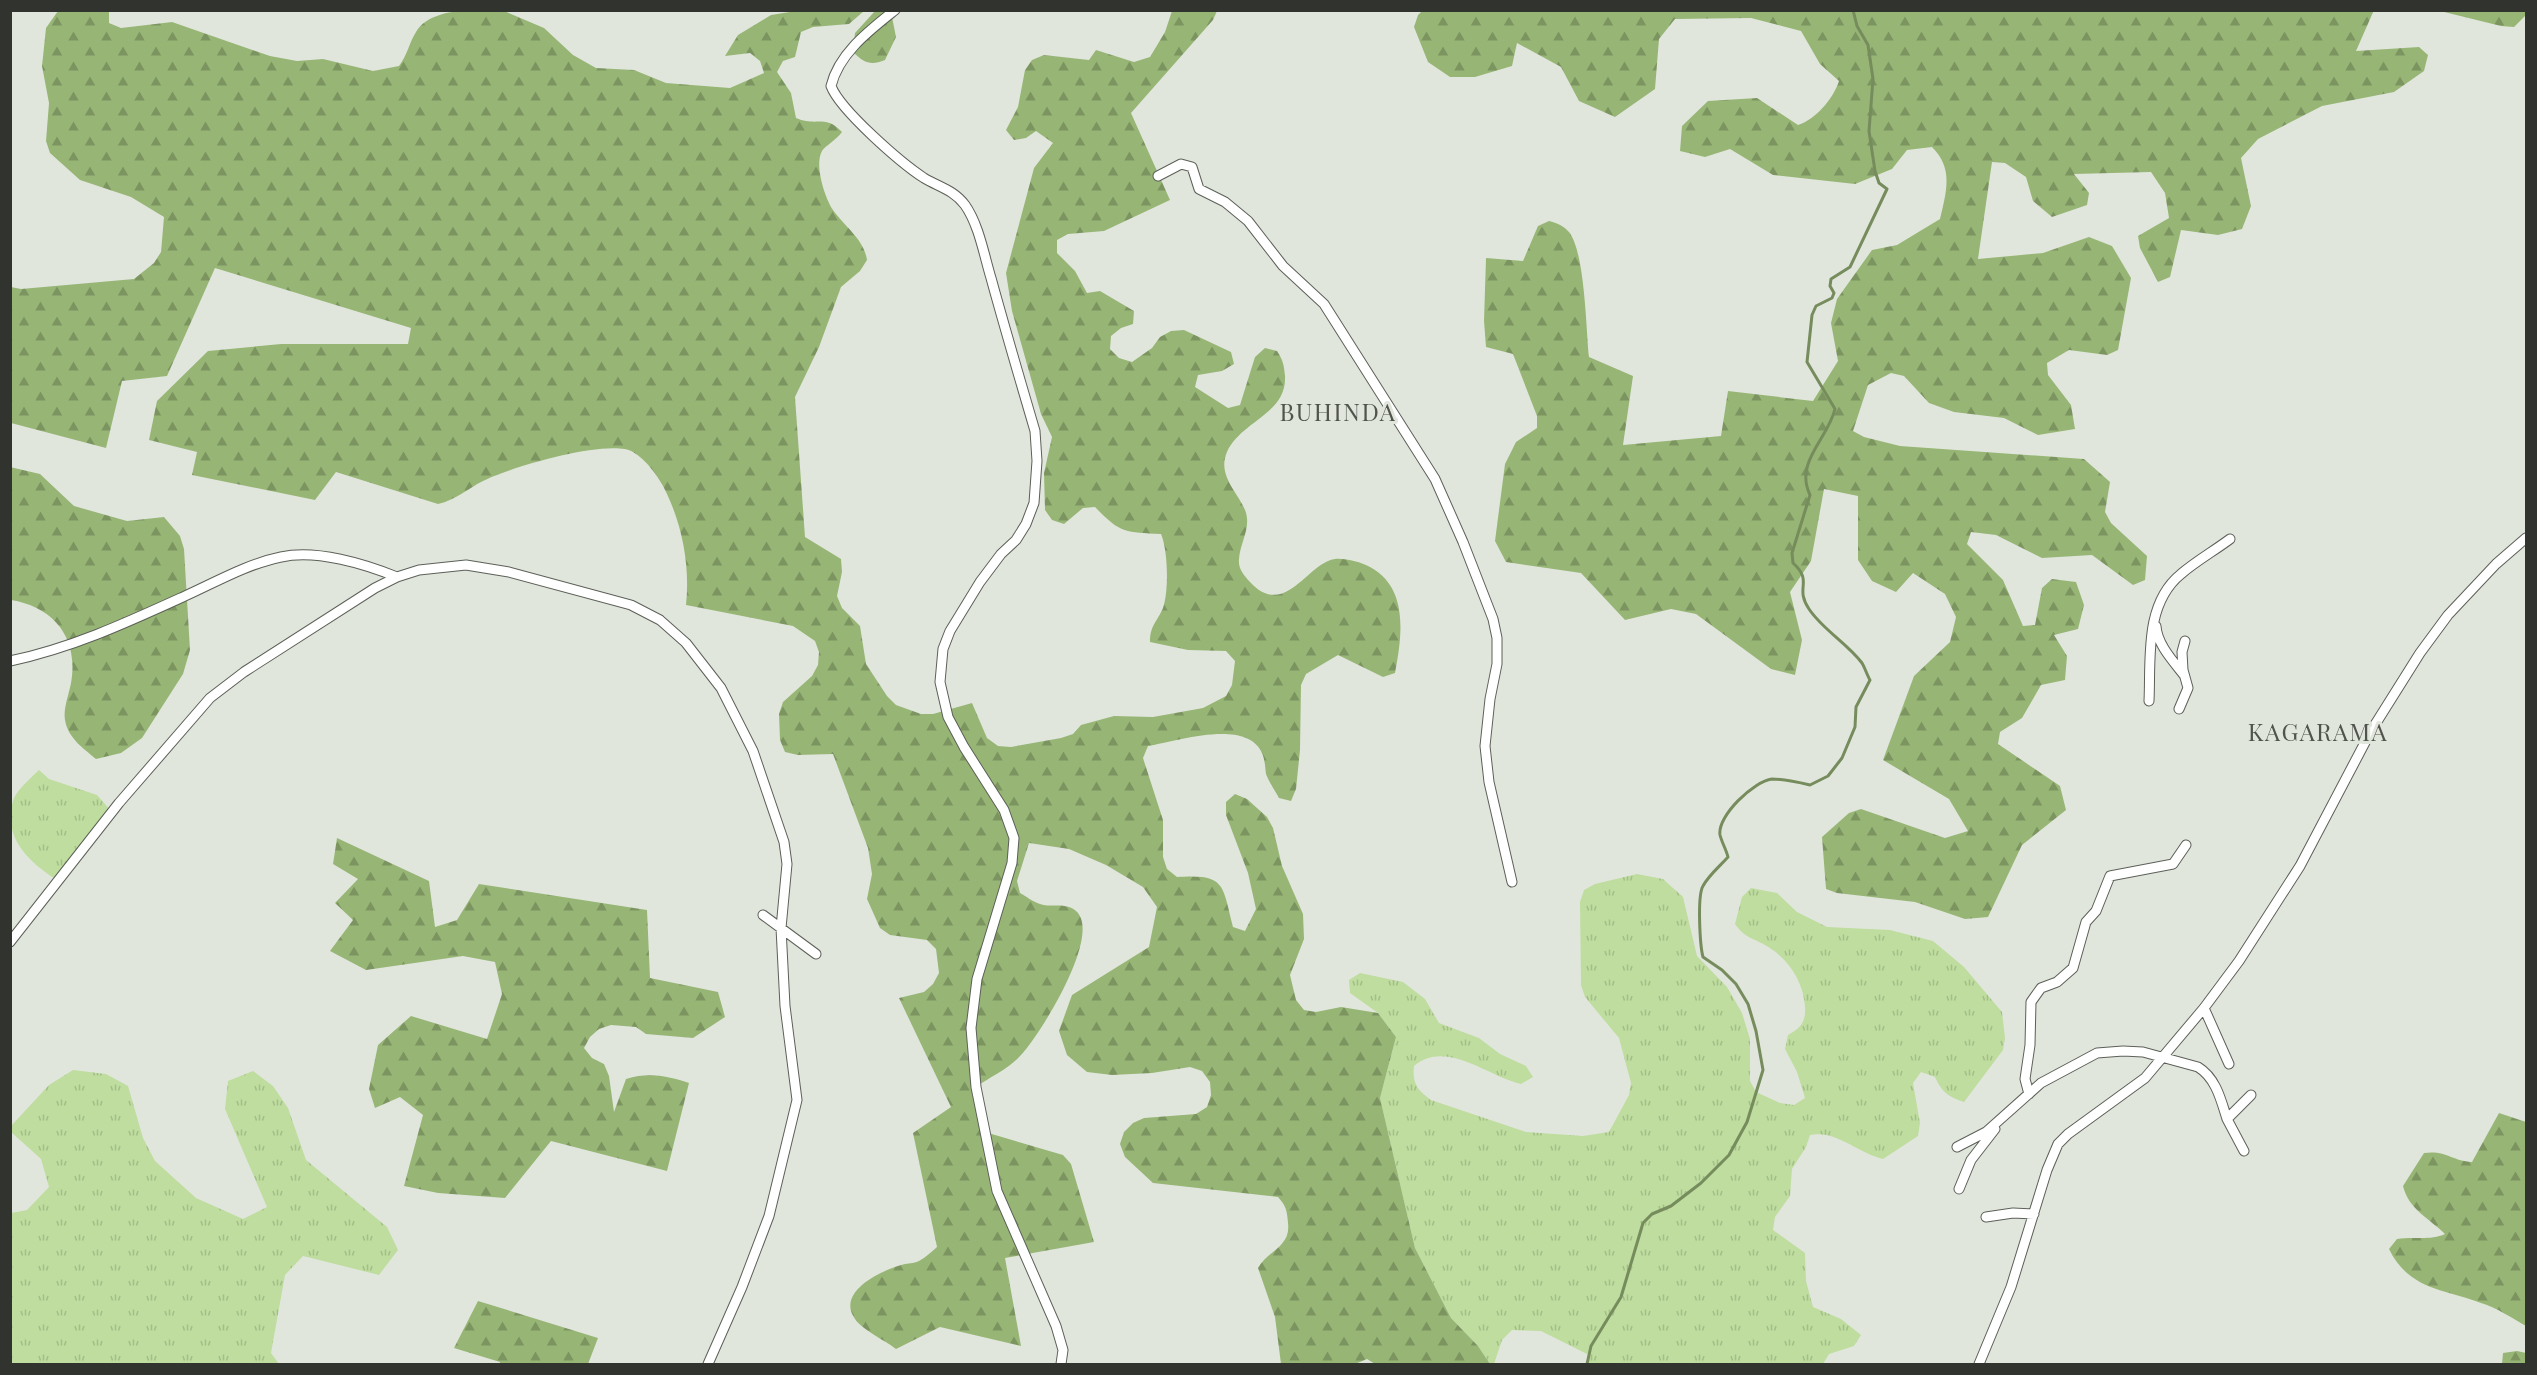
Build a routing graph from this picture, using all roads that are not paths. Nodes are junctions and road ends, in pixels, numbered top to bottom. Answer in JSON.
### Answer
{"nodes":[{"id":1,"x":895,"y":10,"type":"edge"},
{"id":2,"x":1158,"y":176,"type":"dead end"},
{"id":3,"x":2526,"y":538,"type":"edge"},
{"id":4,"x":2230,"y":539,"type":"dead end"},
{"id":5,"x":397,"y":577,"type":"junction"},
{"id":6,"x":2155,"y":613,"type":"junction"},
{"id":7,"x":2185,"y":641,"type":"dead end"},
{"id":8,"x":10,"y":661,"type":"edge"},
{"id":9,"x":2184,"y":675,"type":"junction"},
{"id":10,"x":2149,"y":701,"type":"dead end"},
{"id":11,"x":2180,"y":709,"type":"dead end"},
{"id":12,"x":2186,"y":845,"type":"dead end"},
{"id":13,"x":1512,"y":882,"type":"dead end"},
{"id":14,"x":763,"y":915,"type":"dead end"},
{"id":15,"x":781,"y":928,"type":"junction"},
{"id":16,"x":10,"y":942,"type":"edge"},
{"id":17,"x":816,"y":954,"type":"dead end"},
{"id":18,"x":2204,"y":1008,"type":"junction"},
{"id":19,"x":2164,"y":1056,"type":"junction"},
{"id":20,"x":2229,"y":1064,"type":"dead end"},
{"id":21,"x":2029,"y":1094,"type":"junction"},
{"id":22,"x":2252,"y":1095,"type":"dead end"},
{"id":23,"x":2001,"y":1119,"type":"junction"},
{"id":24,"x":2227,"y":1119,"type":"junction"},
{"id":25,"x":1957,"y":1148,"type":"dead end"},
{"id":26,"x":2244,"y":1151,"type":"dead end"},
{"id":27,"x":1959,"y":1189,"type":"dead end"},
{"id":28,"x":2034,"y":1214,"type":"junction"},
{"id":29,"x":1986,"y":1217,"type":"dead end"},
{"id":30,"x":708,"y":1365,"type":"edge"},
{"id":31,"x":1061,"y":1365,"type":"edge"},
{"id":32,"x":1979,"y":1365,"type":"edge"}],
"edges":[{"from":1,"to":31,"type":"street"},
{"from":2,"to":13,"type":"street"},
{"from":3,"to":18,"type":"street"},
{"from":4,"to":6,"type":"street"},
{"from":5,"to":8,"type":"street"},
{"from":5,"to":15,"type":"street"},
{"from":5,"to":16,"type":"street"},
{"from":6,"to":9,"type":"street"},
{"from":6,"to":10,"type":"street"},
{"from":7,"to":9,"type":"street"},
{"from":9,"to":11,"type":"street"},
{"from":12,"to":21,"type":"street"},
{"from":14,"to":15,"type":"street"},
{"from":15,"to":17,"type":"street"},
{"from":15,"to":30,"type":"street"},
{"from":18,"to":19,"type":"street"},
{"from":18,"to":20,"type":"street"},
{"from":19,"to":21,"type":"street"},
{"from":19,"to":24,"type":"street"},
{"from":19,"to":28,"type":"street"},
{"from":21,"to":23,"type":"street"},
{"from":22,"to":24,"type":"street"},
{"from":23,"to":25,"type":"street"},
{"from":23,"to":27,"type":"street"},
{"from":24,"to":26,"type":"street"},
{"from":28,"to":29,"type":"street"},
{"from":28,"to":32,"type":"street"}]}
